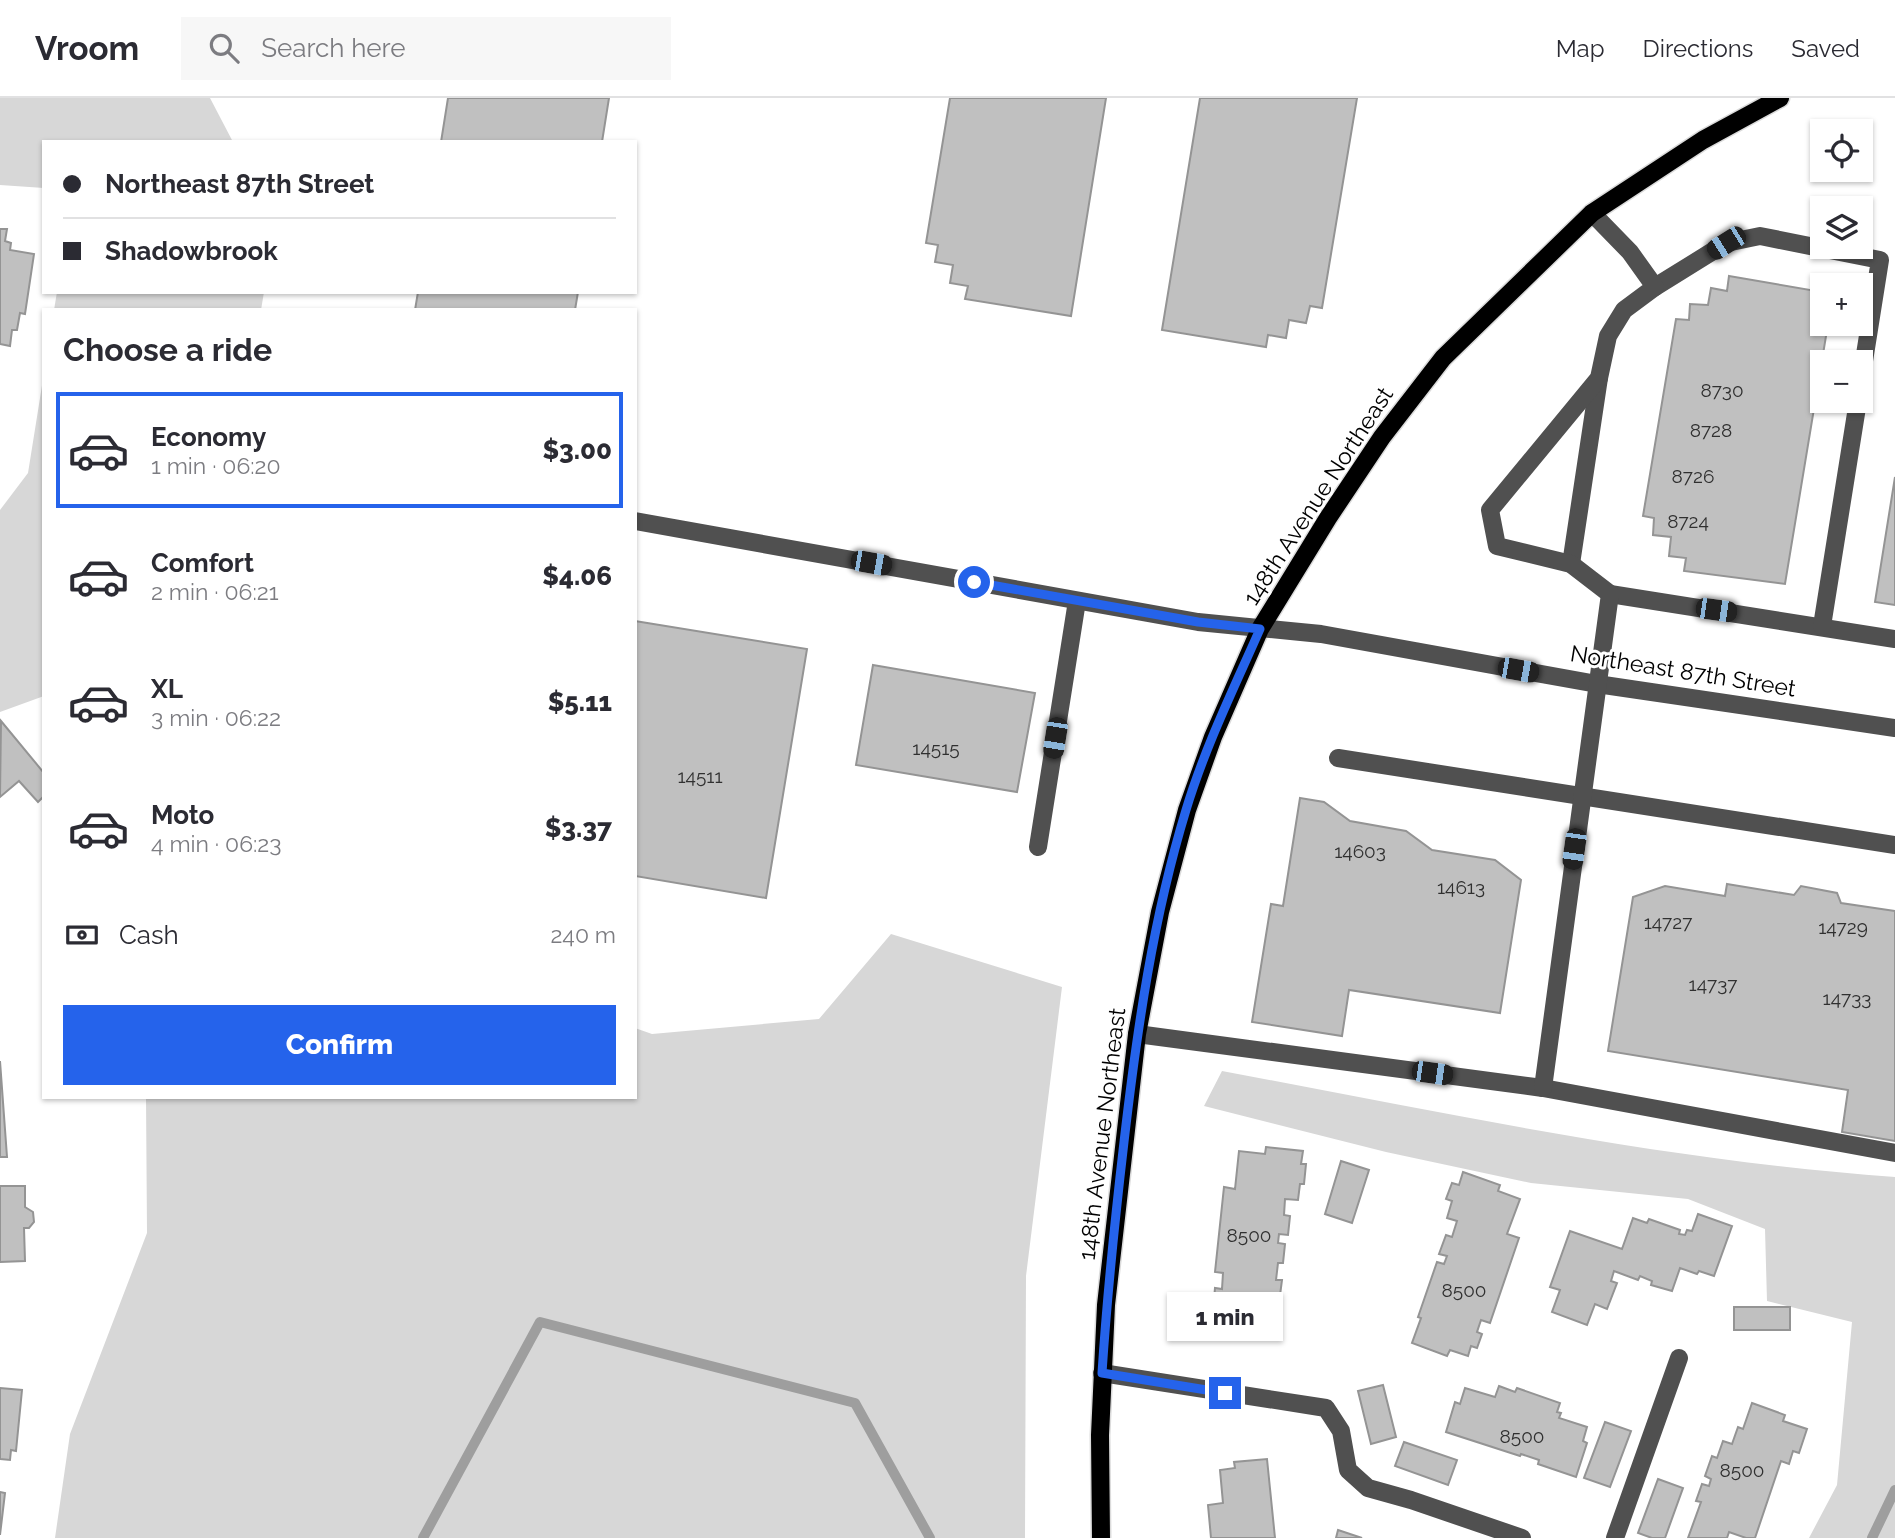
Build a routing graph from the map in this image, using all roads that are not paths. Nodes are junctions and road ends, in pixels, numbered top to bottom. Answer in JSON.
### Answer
{"nodes":[{"id":1,"x":1780,"y":98,"type":"edge"},
{"id":2,"x":1592,"y":213,"type":"junction"},
{"id":3,"x":1888,"y":262,"type":"edge"},
{"id":4,"x":1655,"y":287,"type":"junction"},
{"id":5,"x":1868,"y":350,"type":"edge"},
{"id":6,"x":1600,"y":378,"type":"junction"},
{"id":7,"x":1856,"y":413,"type":"edge"},
{"id":8,"x":637,"y":522,"type":"edge"},
{"id":9,"x":1571,"y":564,"type":"junction"},
{"id":10,"x":1610,"y":594,"type":"junction"},
{"id":11,"x":1077,"y":601,"type":"junction"},
{"id":12,"x":1822,"y":626,"type":"junction"},
{"id":13,"x":1260,"y":629,"type":"junction"},
{"id":14,"x":1895,"y":639,"type":"edge"},
{"id":15,"x":1597,"y":684,"type":"junction"},
{"id":16,"x":1895,"y":728,"type":"edge"},
{"id":17,"x":1338,"y":758,"type":"dead end"},
{"id":18,"x":1582,"y":796,"type":"junction"},
{"id":19,"x":1895,"y":845,"type":"edge"},
{"id":20,"x":1038,"y":847,"type":"dead end"},
{"id":21,"x":1137,"y":1034,"type":"junction"},
{"id":22,"x":1543,"y":1088,"type":"junction"},
{"id":23,"x":1895,"y":1153,"type":"edge"},
{"id":24,"x":1679,"y":1358,"type":"dead end"},
{"id":25,"x":1102,"y":1373,"type":"junction"},
{"id":26,"x":1101,"y":1538,"type":"edge"},
{"id":27,"x":1522,"y":1538,"type":"edge"},
{"id":28,"x":1615,"y":1538,"type":"edge"}],
"edges":[{"from":1,"to":2,"type":"main road","name":"148th Avenue Northeast"},
{"from":2,"to":4,"type":"street"},
{"from":2,"to":13,"type":"main road","name":"148th Avenue Northeast"},
{"from":3,"to":4,"type":"street"},
{"from":3,"to":5,"type":"street"},
{"from":4,"to":6,"type":"street"},
{"from":6,"to":9,"type":"street"},
{"from":6,"to":9,"type":"street"},
{"from":7,"to":12,"type":"street"},
{"from":8,"to":11,"type":"street","name":"Northeast 87th Street"},
{"from":9,"to":10,"type":"street"},
{"from":10,"to":12,"type":"street"},
{"from":10,"to":15,"type":"street"},
{"from":11,"to":13,"type":"street","name":"Northeast 87th Street"},
{"from":11,"to":20,"type":"street"},
{"from":12,"to":14,"type":"street"},
{"from":13,"to":15,"type":"street","name":"Northeast 87th Street"},
{"from":13,"to":21,"type":"main road","name":"148th Avenue Northeast"},
{"from":15,"to":16,"type":"street","name":"Northeast 87th Street"},
{"from":15,"to":18,"type":"street"},
{"from":17,"to":18,"type":"street"},
{"from":18,"to":19,"type":"street"},
{"from":18,"to":22,"type":"street"},
{"from":21,"to":22,"type":"street"},
{"from":21,"to":25,"type":"main road","name":"148th Avenue Northeast"},
{"from":22,"to":23,"type":"street"},
{"from":24,"to":28,"type":"street"},
{"from":25,"to":26,"type":"main road","name":"148th Avenue Northeast"},
{"from":25,"to":27,"type":"street"}]}
